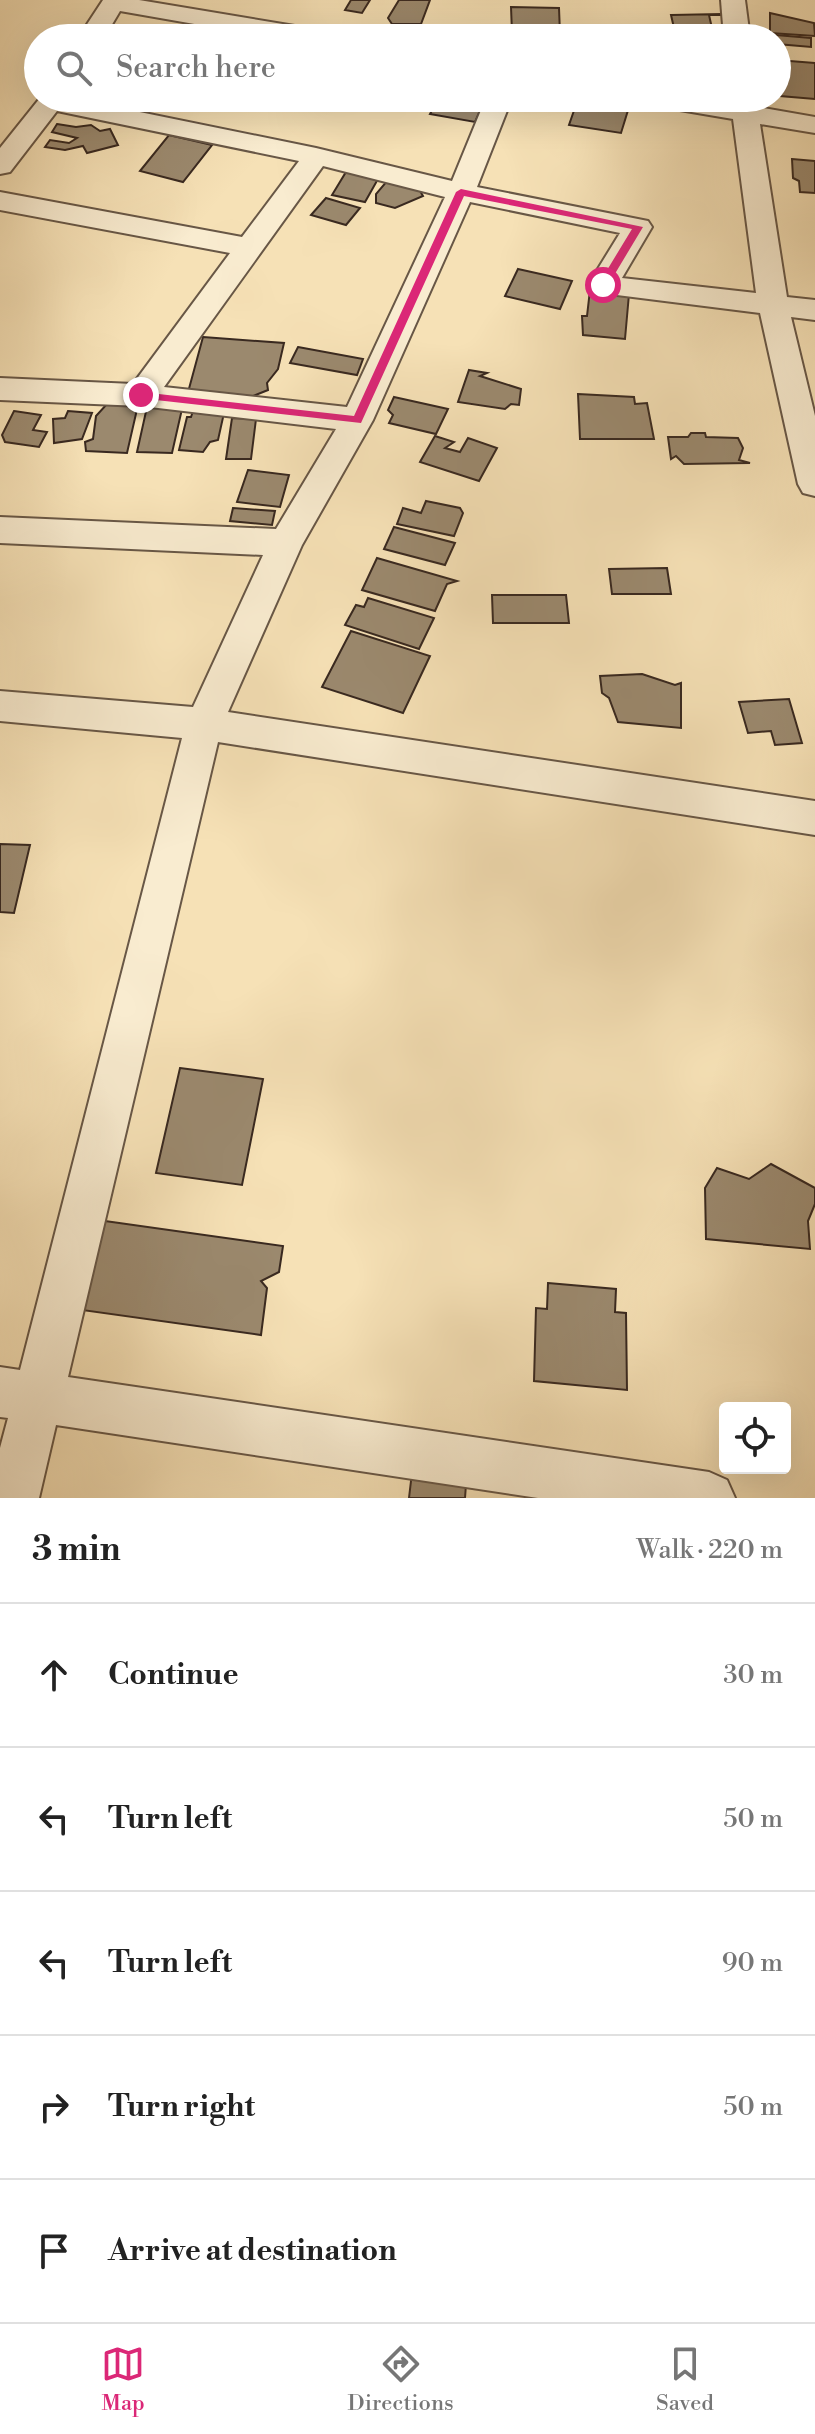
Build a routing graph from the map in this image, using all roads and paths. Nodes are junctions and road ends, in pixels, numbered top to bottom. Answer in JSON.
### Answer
{"nodes":[{"id":1,"x":733,"y":0,"type":"edge"},
{"id":2,"x":107,"y":1,"type":"edge"},
{"id":3,"x":97,"y":24,"type":"edge"},
{"id":4,"x":239,"y":24,"type":"edge"},
{"id":5,"x":736,"y":24,"type":"edge"},
{"id":6,"x":43,"y":112,"type":"edge"},
{"id":7,"x":109,"y":112,"type":"edge"},
{"id":8,"x":493,"y":112,"type":"edge"},
{"id":9,"x":745,"y":112,"type":"edge"},
{"id":10,"x":766,"y":112,"type":"edge"},
{"id":11,"x":815,"y":125,"type":"edge"},
{"id":12,"x":316,"y":156,"type":"junction"},
{"id":13,"x":0,"y":166,"type":"edge"},
{"id":14,"x":461,"y":192,"type":"junction"},
{"id":15,"x":0,"y":201,"type":"edge"},
{"id":16,"x":250,"y":248,"type":"junction"},
{"id":17,"x":773,"y":305,"type":"junction"},
{"id":18,"x":815,"y":310,"type":"edge"},
{"id":19,"x":0,"y":389,"type":"edge"},
{"id":20,"x":141,"y":395,"type":"junction"},
{"id":21,"x":357,"y":420,"type":"junction"},
{"id":22,"x":815,"y":484,"type":"edge"},
{"id":23,"x":0,"y":530,"type":"edge"},
{"id":24,"x":286,"y":543,"type":"junction"},
{"id":25,"x":0,"y":706,"type":"edge"},
{"id":26,"x":204,"y":724,"type":"junction"},
{"id":27,"x":815,"y":818,"type":"edge"},
{"id":28,"x":20,"y":1395,"type":"edge"},
{"id":29,"x":13,"y":1498,"type":"edge"},
{"id":30,"x":709,"y":1498,"type":"edge"}],
"edges":[{"from":1,"to":5,"type":"street"},
{"from":2,"to":3,"type":"street"},
{"from":2,"to":4,"type":"street"},
{"from":6,"to":13,"type":"street"},
{"from":7,"to":12,"type":"street"},
{"from":8,"to":14,"type":"street"},
{"from":9,"to":17,"type":"street"},
{"from":10,"to":11,"type":"street"},
{"from":12,"to":14,"type":"street"},
{"from":12,"to":16,"type":"street"},
{"from":14,"to":17,"type":"street"},
{"from":14,"to":21,"type":"street"},
{"from":15,"to":16,"type":"street"},
{"from":16,"to":20,"type":"street"},
{"from":17,"to":18,"type":"street"},
{"from":17,"to":22,"type":"street"},
{"from":19,"to":20,"type":"street"},
{"from":20,"to":21,"type":"street"},
{"from":21,"to":24,"type":"street"},
{"from":23,"to":24,"type":"street"},
{"from":24,"to":26,"type":"street"},
{"from":25,"to":26,"type":"street"},
{"from":26,"to":27,"type":"street"},
{"from":26,"to":28,"type":"street"},
{"from":28,"to":29,"type":"street"},
{"from":28,"to":30,"type":"street"}]}
